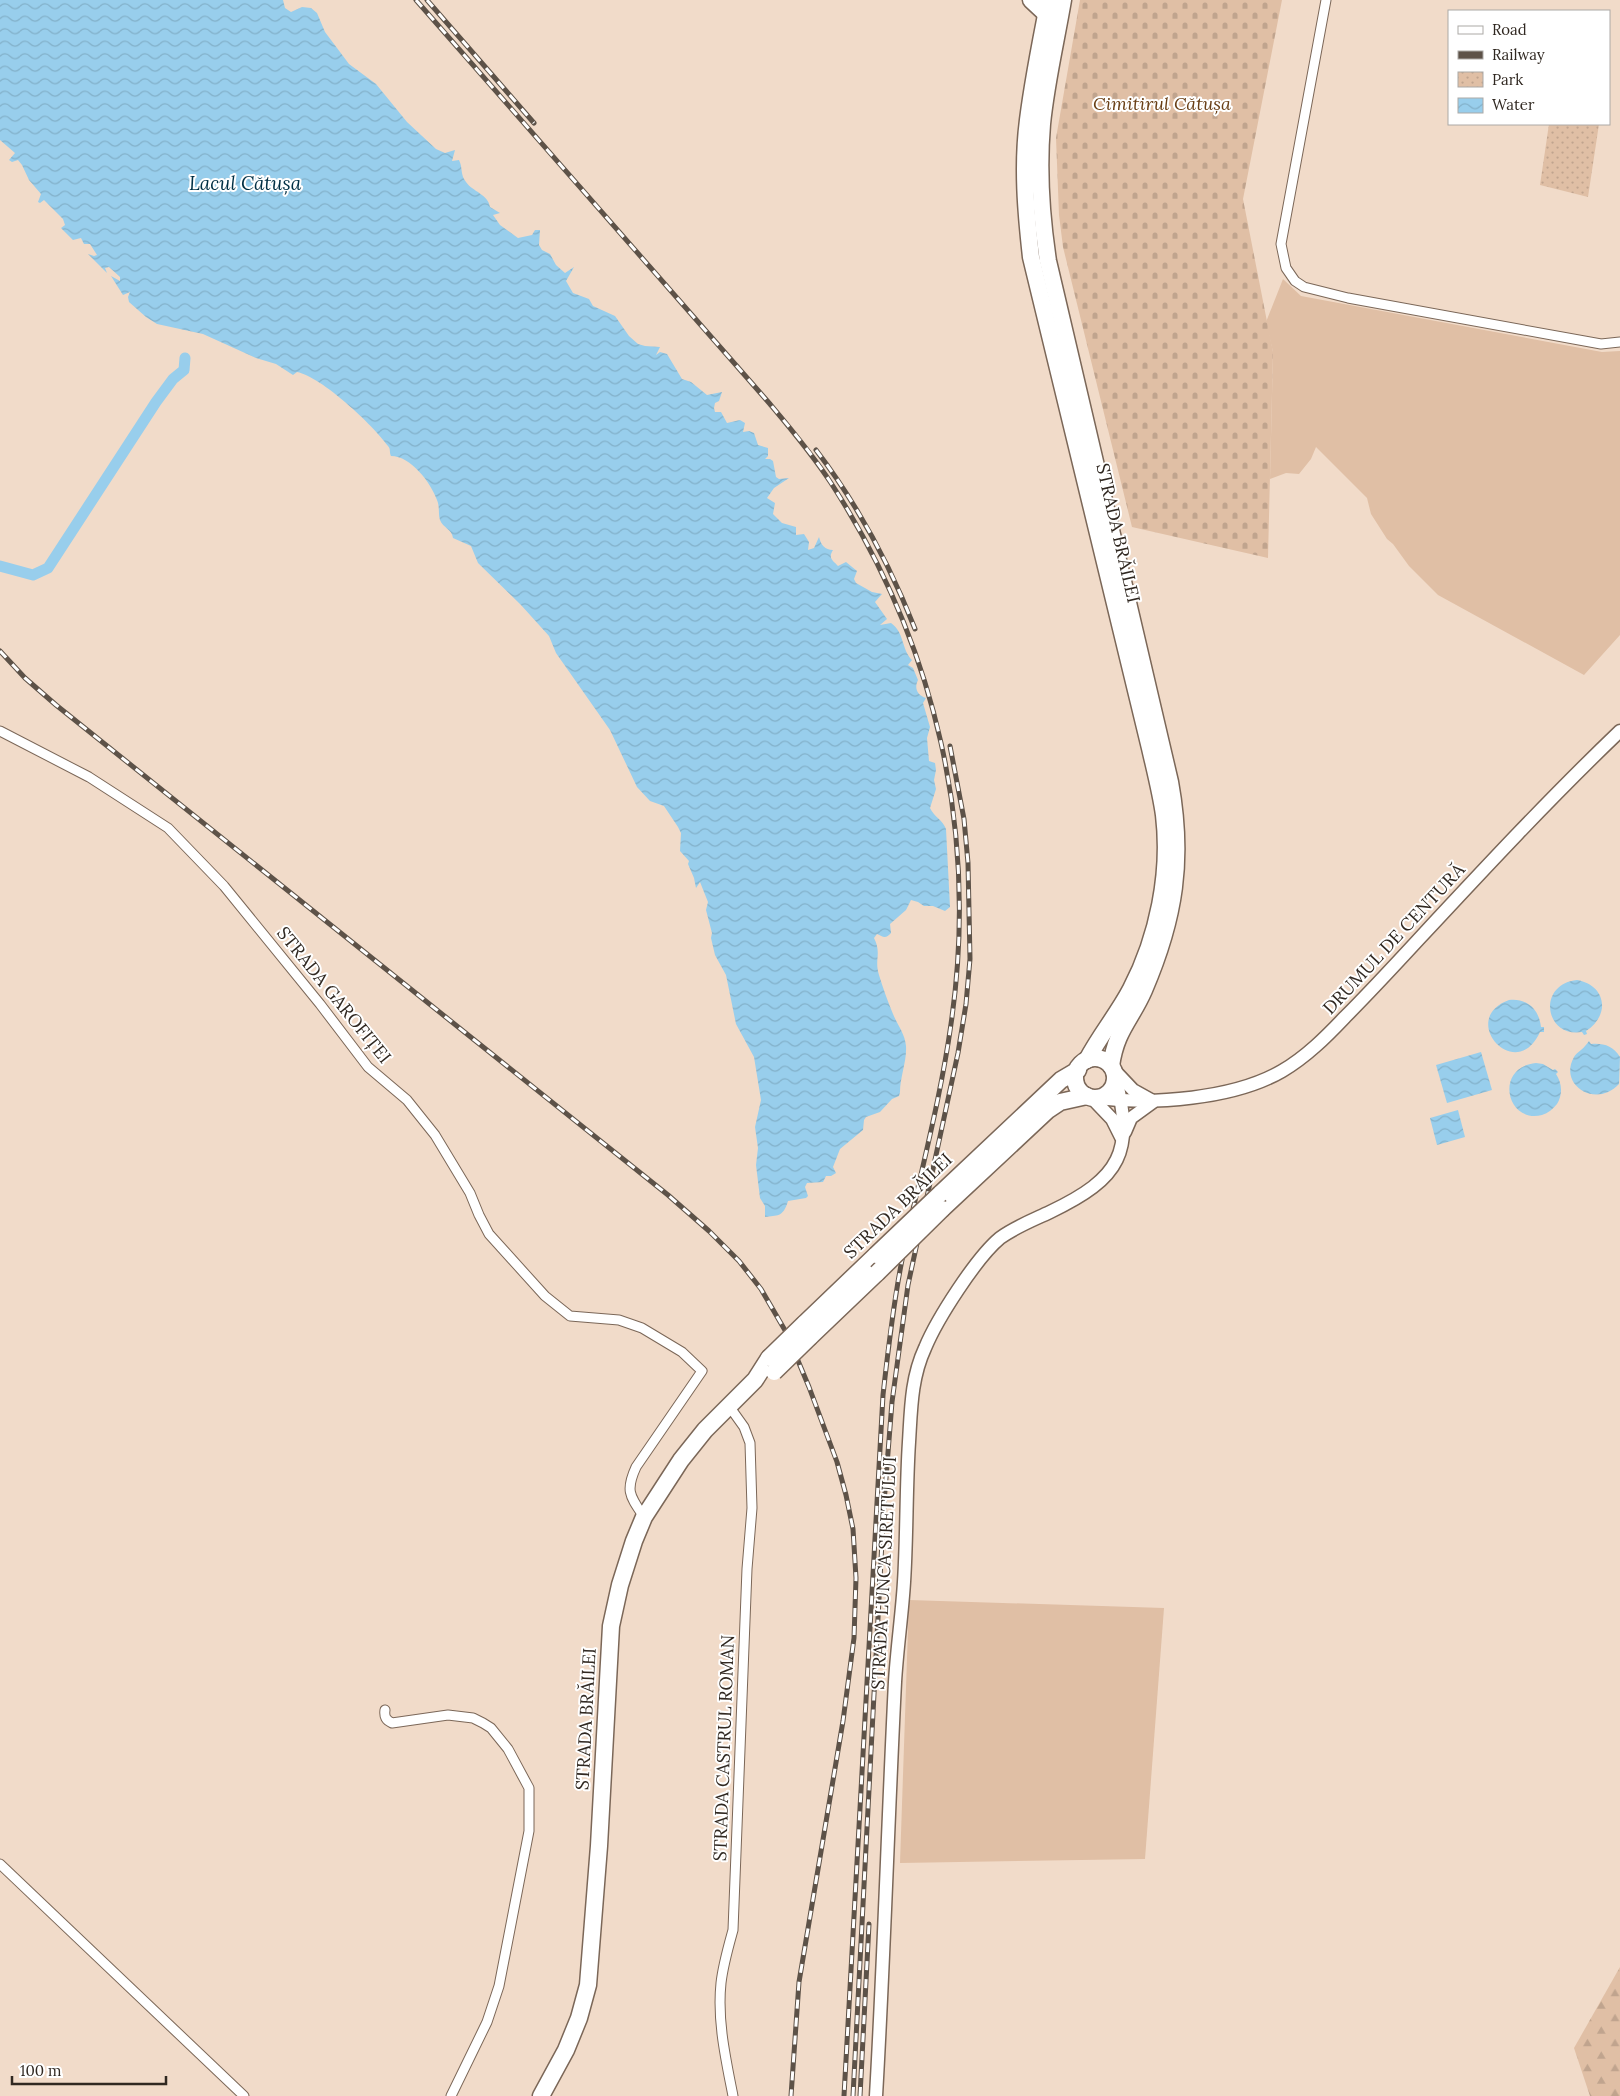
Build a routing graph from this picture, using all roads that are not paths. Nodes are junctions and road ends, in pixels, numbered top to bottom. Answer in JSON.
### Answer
{"nodes":[{"id":1,"x":1031,"y":0,"type":"edge"},
{"id":2,"x":1064,"y":0,"type":"edge"},
{"id":3,"x":1326,"y":0,"type":"edge"},
{"id":4,"x":1047,"y":7,"type":"edge"},
{"id":5,"x":1620,"y":342,"type":"edge"},
{"id":6,"x":0,"y":731,"type":"edge"},
{"id":7,"x":1620,"y":731,"type":"edge"},
{"id":8,"x":1082,"y":1065,"type":"junction"},
{"id":9,"x":1113,"y":1070,"type":"junction"},
{"id":10,"x":1092,"y":1097,"type":"junction"},
{"id":11,"x":1122,"y":1101,"type":"junction"},
{"id":12,"x":1153,"y":1102,"type":"junction"},
{"id":13,"x":1123,"y":1144,"type":"junction"},
{"id":14,"x":941,"y":1202,"type":"junction"},
{"id":15,"x":807,"y":1331,"type":"junction"},
{"id":16,"x":729,"y":1406,"type":"junction"},
{"id":17,"x":644,"y":1517,"type":"junction"},
{"id":18,"x":386,"y":1710,"type":"dead end"},
{"id":19,"x":0,"y":1864,"type":"edge"},
{"id":20,"x":244,"y":2096,"type":"edge"},
{"id":21,"x":451,"y":2096,"type":"edge"},
{"id":22,"x":541,"y":2096,"type":"edge"},
{"id":23,"x":734,"y":2096,"type":"edge"},
{"id":24,"x":876,"y":2096,"type":"edge"}],
"edges":[{"from":1,"to":4,"type":"highway"},
{"from":2,"to":9,"type":"highway","name":"STRADA BRĂILEI"},
{"from":3,"to":5,"type":"street"},
{"from":4,"to":8,"type":"highway","name":"STRADA BRĂILEI"},
{"from":6,"to":17,"type":"street","name":"STRADA GAROFIȚEI"},
{"from":7,"to":12,"type":"street","name":"DRUMUL DE CENTURĂ"},
{"from":8,"to":9,"type":"highway"},
{"from":8,"to":10,"type":"highway"},
{"from":8,"to":14,"type":"highway","name":"STRADA BRĂILEI"},
{"from":9,"to":10,"type":"highway"},
{"from":9,"to":11,"type":"street","name":"STRADA LUNCA SIRETULUI"},
{"from":9,"to":12,"type":"street"},
{"from":10,"to":11,"type":"street","name":"DRUMUL DE CENTURĂ"},
{"from":10,"to":13,"type":"street"},
{"from":10,"to":14,"type":"highway","name":"STRADA BRĂILEI"},
{"from":11,"to":12,"type":"street","name":"DRUMUL DE CENTURĂ"},
{"from":11,"to":13,"type":"street","name":"STRADA LUNCA SIRETULUI"},
{"from":12,"to":13,"type":"street"},
{"from":13,"to":24,"type":"street","name":"STRADA LUNCA SIRETULUI"},
{"from":14,"to":15,"type":"highway","name":"STRADA BRĂILEI","bridge":true},
{"from":14,"to":15,"type":"highway","name":"STRADA BRĂILEI","bridge":true},
{"from":15,"to":16,"type":"highway","name":"STRADA BRĂILEI","bridge":true},
{"from":16,"to":17,"type":"highway","name":"STRADA BRĂILEI"},
{"from":16,"to":23,"type":"street","name":"STRADA CASTRUL ROMAN"},
{"from":17,"to":22,"type":"highway","name":"STRADA BRĂILEI"},
{"from":18,"to":21,"type":"street"},
{"from":19,"to":20,"type":"street"}]}
